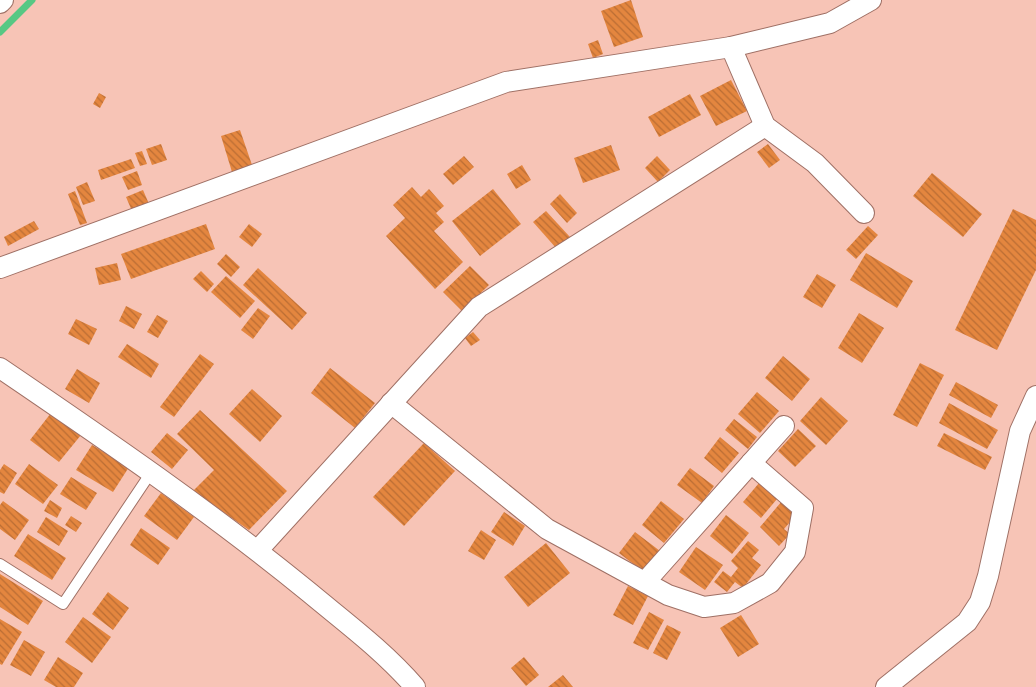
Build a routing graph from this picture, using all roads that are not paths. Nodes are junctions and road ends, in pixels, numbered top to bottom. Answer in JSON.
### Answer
{"nodes":[{"id":1,"x":871,"y":0,"type":"edge"},
{"id":2,"x":730,"y":47,"type":"junction"},
{"id":3,"x":766,"y":126,"type":"junction"},
{"id":4,"x":864,"y":213,"type":"dead end"},
{"id":5,"x":0,"y":268,"type":"edge"},
{"id":6,"x":0,"y":368,"type":"edge"},
{"id":7,"x":1036,"y":396,"type":"edge"},
{"id":8,"x":391,"y":403,"type":"junction"},
{"id":9,"x":784,"y":426,"type":"dead end"},
{"id":10,"x":751,"y":464,"type":"junction"},
{"id":11,"x":152,"y":471,"type":"junction"},
{"id":12,"x":258,"y":550,"type":"junction"},
{"id":13,"x":0,"y":564,"type":"edge"},
{"id":14,"x":645,"y":582,"type":"junction"},
{"id":15,"x":414,"y":687,"type":"edge"},
{"id":16,"x":886,"y":687,"type":"edge"}],
"edges":[{"from":1,"to":2,"type":"street"},
{"from":2,"to":3,"type":"street"},
{"from":2,"to":5,"type":"street"},
{"from":3,"to":4,"type":"street"},
{"from":3,"to":8,"type":"street"},
{"from":6,"to":11,"type":"street"},
{"from":7,"to":16,"type":"street"},
{"from":8,"to":12,"type":"street"},
{"from":8,"to":14,"type":"street"},
{"from":9,"to":10,"type":"street"},
{"from":10,"to":14,"type":"street"},
{"from":10,"to":14,"type":"street"},
{"from":11,"to":12,"type":"street"},
{"from":11,"to":13,"type":"lane"},
{"from":12,"to":15,"type":"street"}]}
